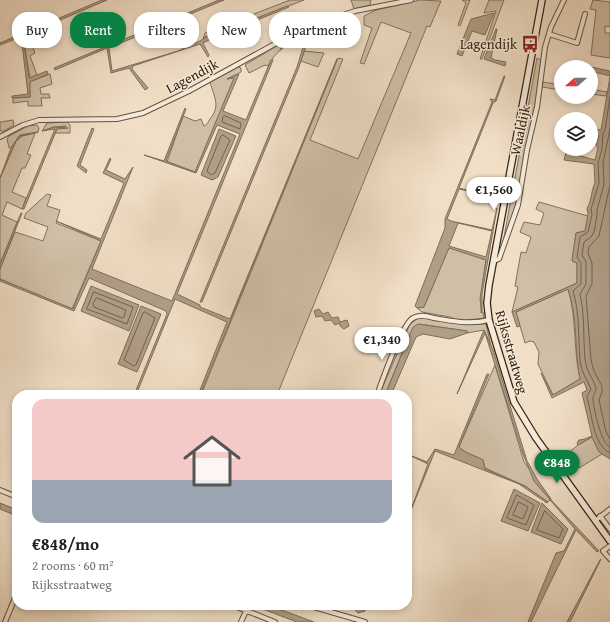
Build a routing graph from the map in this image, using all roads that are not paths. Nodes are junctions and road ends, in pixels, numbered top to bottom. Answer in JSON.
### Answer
{"nodes":[{"id":1,"x":411,"y":0,"type":"edge"},
{"id":2,"x":542,"y":0,"type":"edge"},
{"id":3,"x":564,"y":0,"type":"edge"},
{"id":4,"x":585,"y":14,"type":"dead end"},
{"id":5,"x":549,"y":34,"type":"junction"},
{"id":6,"x":0,"y":137,"type":"edge"},
{"id":7,"x":494,"y":261,"type":"junction"},
{"id":8,"x":489,"y":320,"type":"junction"},
{"id":9,"x":379,"y":390,"type":"edge"},
{"id":10,"x":551,"y":460,"type":"junction"},
{"id":11,"x":545,"y":463,"type":"dead end"},
{"id":12,"x":0,"y":490,"type":"edge"},
{"id":13,"x":12,"y":495,"type":"edge"},
{"id":14,"x":610,"y":509,"type":"edge"},
{"id":15,"x":600,"y":516,"type":"junction"},
{"id":16,"x":595,"y":521,"type":"junction"},
{"id":17,"x":610,"y":529,"type":"edge"},
{"id":18,"x":610,"y":541,"type":"edge"},
{"id":19,"x":610,"y":546,"type":"edge"},
{"id":20,"x":610,"y":559,"type":"edge"},
{"id":21,"x":12,"y":605,"type":"edge"},
{"id":22,"x":324,"y":610,"type":"edge"},
{"id":23,"x":246,"y":611,"type":"joint"},
{"id":24,"x":5,"y":622,"type":"edge"},
{"id":25,"x":241,"y":622,"type":"edge"},
{"id":26,"x":275,"y":622,"type":"edge"},
{"id":27,"x":364,"y":622,"type":"edge"}],
"edges":[{"from":1,"to":6,"type":"street","name":"Lagendijk"},
{"from":2,"to":7,"type":"street","name":"Rijksstraatweg"},
{"from":3,"to":5,"type":"street","name":"Waaldijk"},
{"from":4,"to":5,"type":"street"},
{"from":5,"to":7,"type":"street","name":"Waaldijk"},
{"from":7,"to":8,"type":"street","name":"Rijksstraatweg"},
{"from":8,"to":9,"type":"street"},
{"from":8,"to":10,"type":"street","name":"Rijksstraatweg"},
{"from":10,"to":11,"type":"street"},
{"from":10,"to":16,"type":"street","name":"Rijksstraatweg"},
{"from":12,"to":13,"type":"street"},
{"from":14,"to":15,"type":"street"},
{"from":15,"to":16,"type":"street"},
{"from":15,"to":17,"type":"street"},
{"from":16,"to":18,"type":"street","name":"Rijksstraatweg"},
{"from":19,"to":20,"type":"street"},
{"from":21,"to":24,"type":"street"},
{"from":22,"to":27,"type":"street"},
{"from":23,"to":25,"type":"street"},
{"from":23,"to":26,"type":"street"}]}
